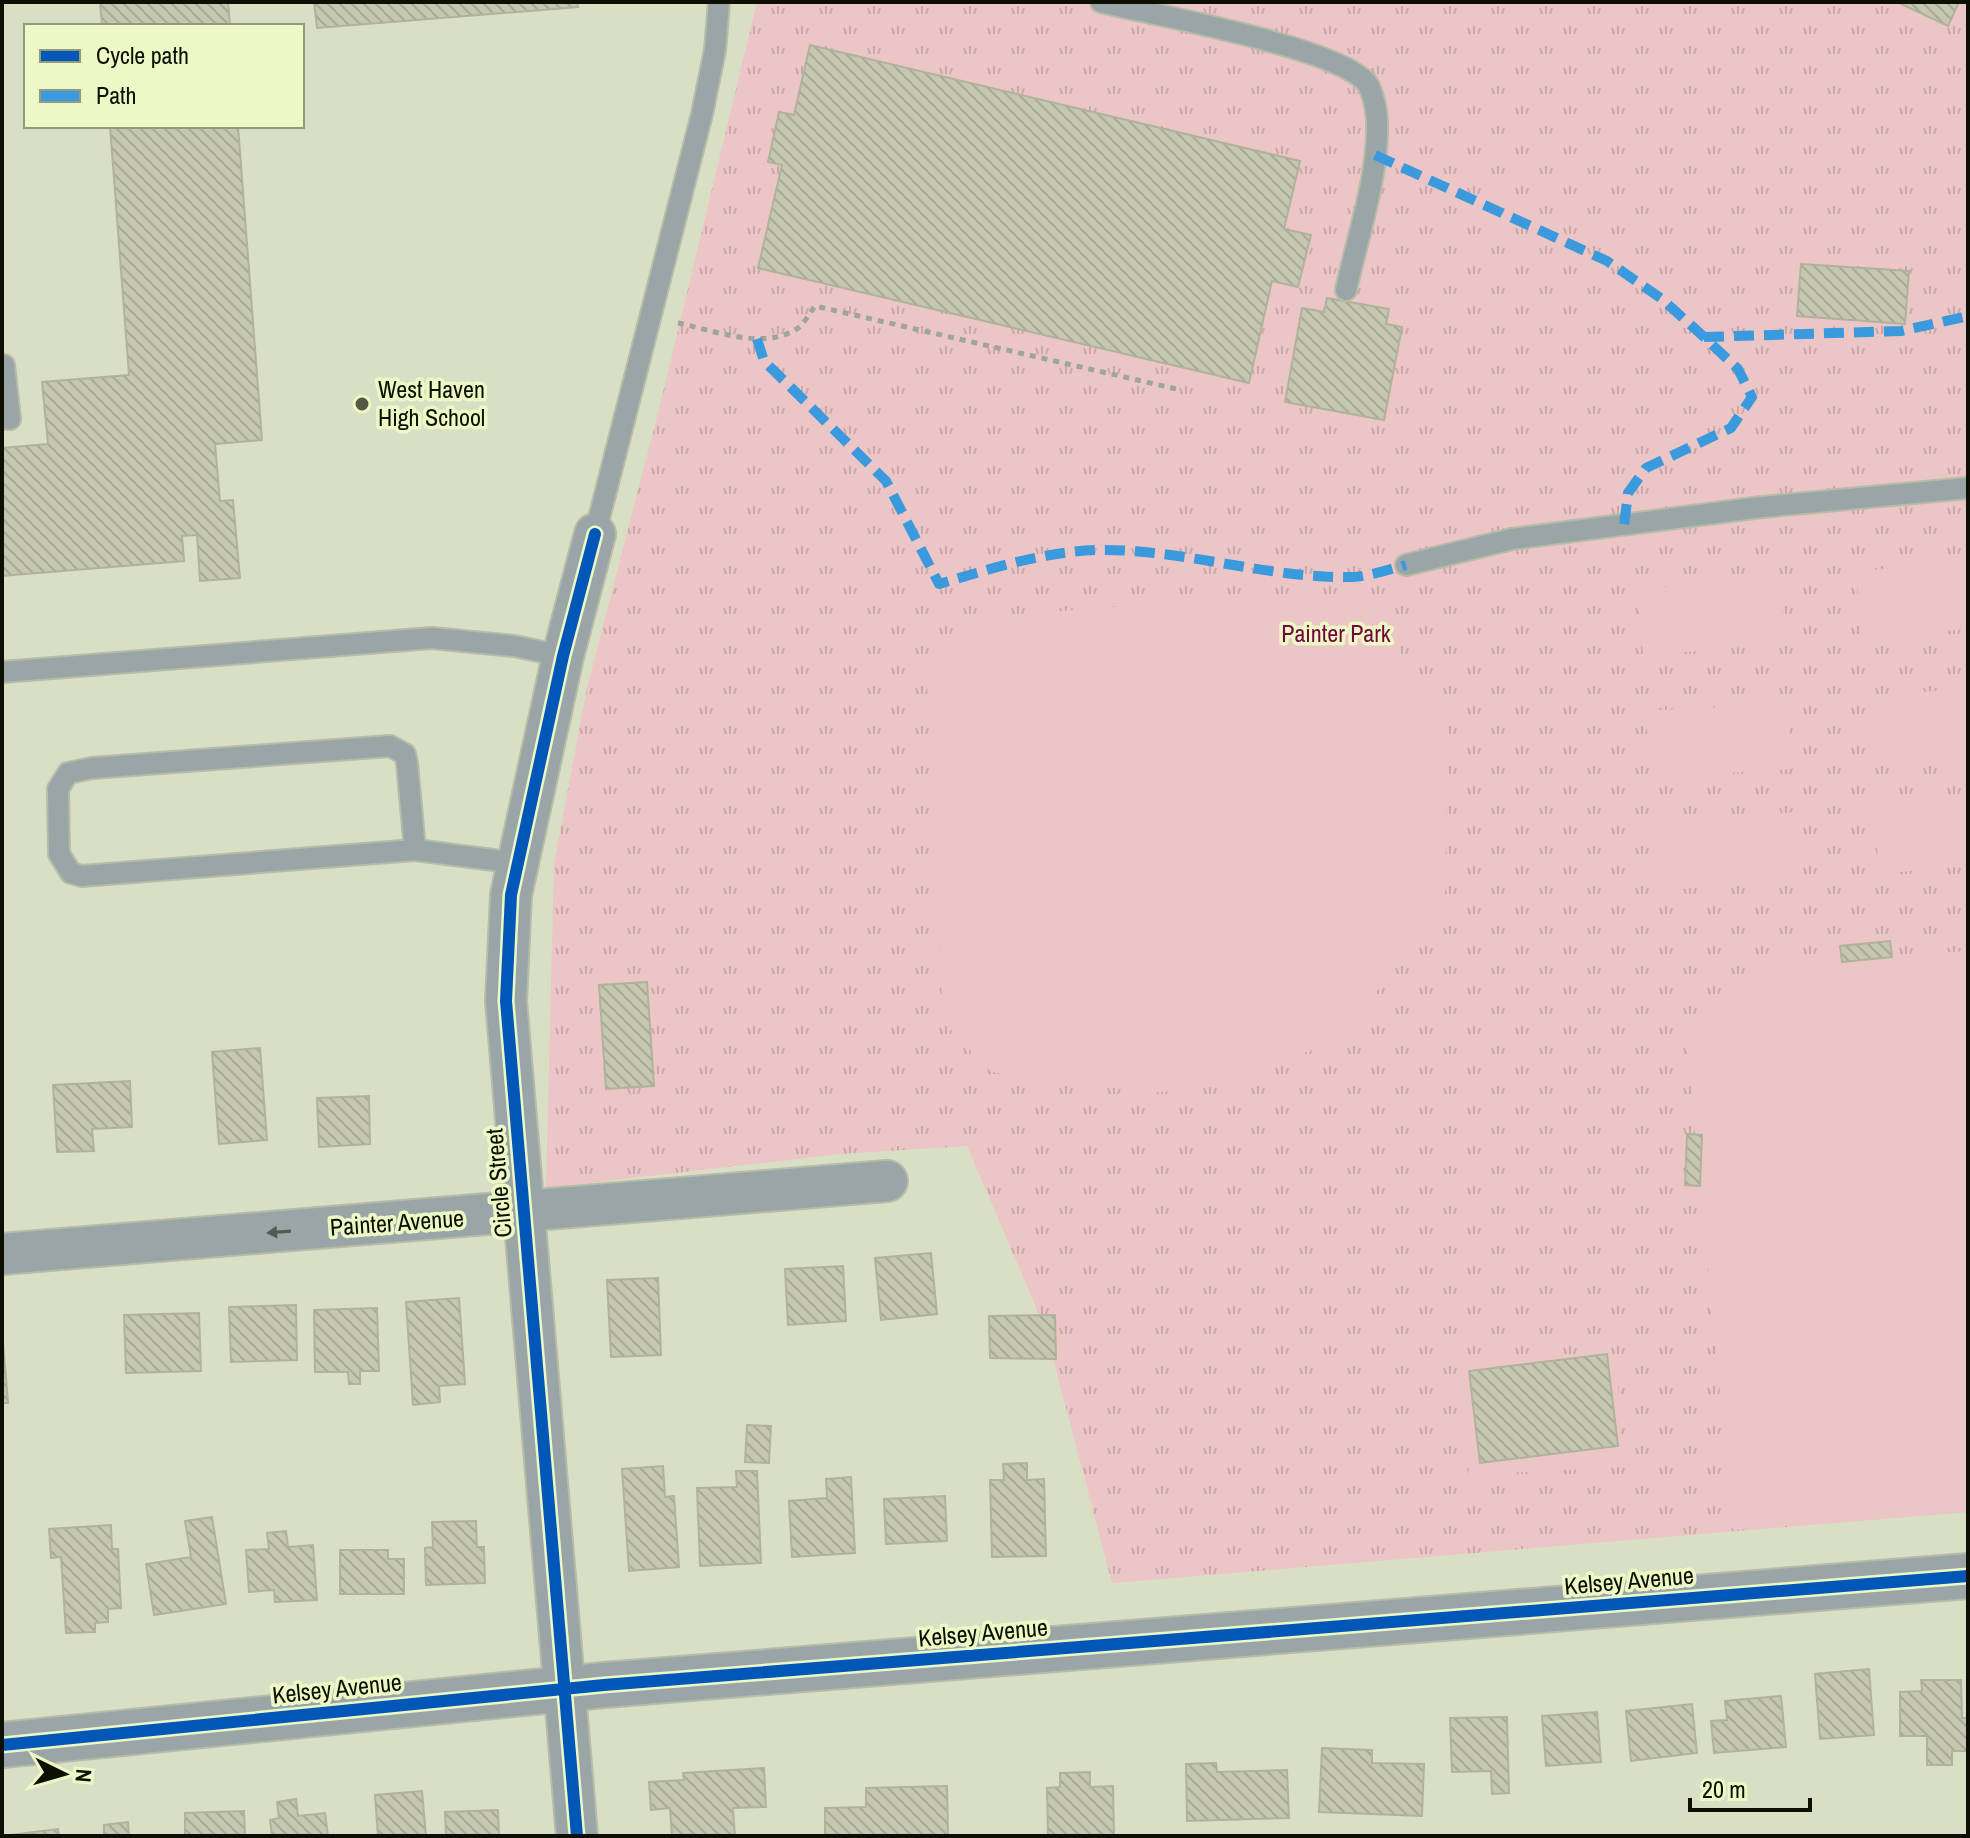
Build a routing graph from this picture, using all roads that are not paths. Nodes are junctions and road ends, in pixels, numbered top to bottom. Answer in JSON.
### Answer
{"nodes":[{"id":1,"x":719,"y":2,"type":"edge"},
{"id":2,"x":1101,"y":2,"type":"edge"},
{"id":3,"x":1346,"y":290,"type":"dead end"},
{"id":4,"x":4,"y":365,"type":"edge"},
{"id":5,"x":2,"y":419,"type":"edge"},
{"id":6,"x":1968,"y":488,"type":"edge"},
{"id":7,"x":595,"y":534,"type":"joint"},
{"id":8,"x":1406,"y":565,"type":"dead end"},
{"id":9,"x":563,"y":656,"type":"junction"},
{"id":10,"x":2,"y":672,"type":"edge"},
{"id":11,"x":415,"y":850,"type":"junction"},
{"id":12,"x":517,"y":863,"type":"junction"},
{"id":13,"x":887,"y":1181,"type":"dead end"},
{"id":14,"x":524,"y":1213,"type":"junction"},
{"id":15,"x":2,"y":1254,"type":"edge"},
{"id":16,"x":1968,"y":1576,"type":"edge"},
{"id":17,"x":566,"y":1689,"type":"junction"},
{"id":18,"x":2,"y":1745,"type":"edge"},
{"id":19,"x":577,"y":1836,"type":"edge"}],
"edges":[{"from":1,"to":7,"type":"lane"},
{"from":2,"to":3,"type":"lane"},
{"from":4,"to":5,"type":"lane"},
{"from":6,"to":8,"type":"lane"},
{"from":7,"to":9,"type":"street","name":"Circle Street"},
{"from":9,"to":10,"type":"lane"},
{"from":9,"to":12,"type":"street","name":"Circle Street"},
{"from":11,"to":11,"type":"lane"},
{"from":11,"to":12,"type":"lane"},
{"from":12,"to":14,"type":"street","name":"Circle Street"},
{"from":13,"to":14,"type":"street","name":"Painter Avenue"},
{"from":14,"to":15,"type":"street","name":"Painter Avenue","one_way":true},
{"from":14,"to":17,"type":"street","name":"Circle Street"},
{"from":16,"to":17,"type":"street","name":"Kelsey Avenue"},
{"from":17,"to":18,"type":"street","name":"Kelsey Avenue"},
{"from":17,"to":19,"type":"street","name":"Circle Street"}]}
